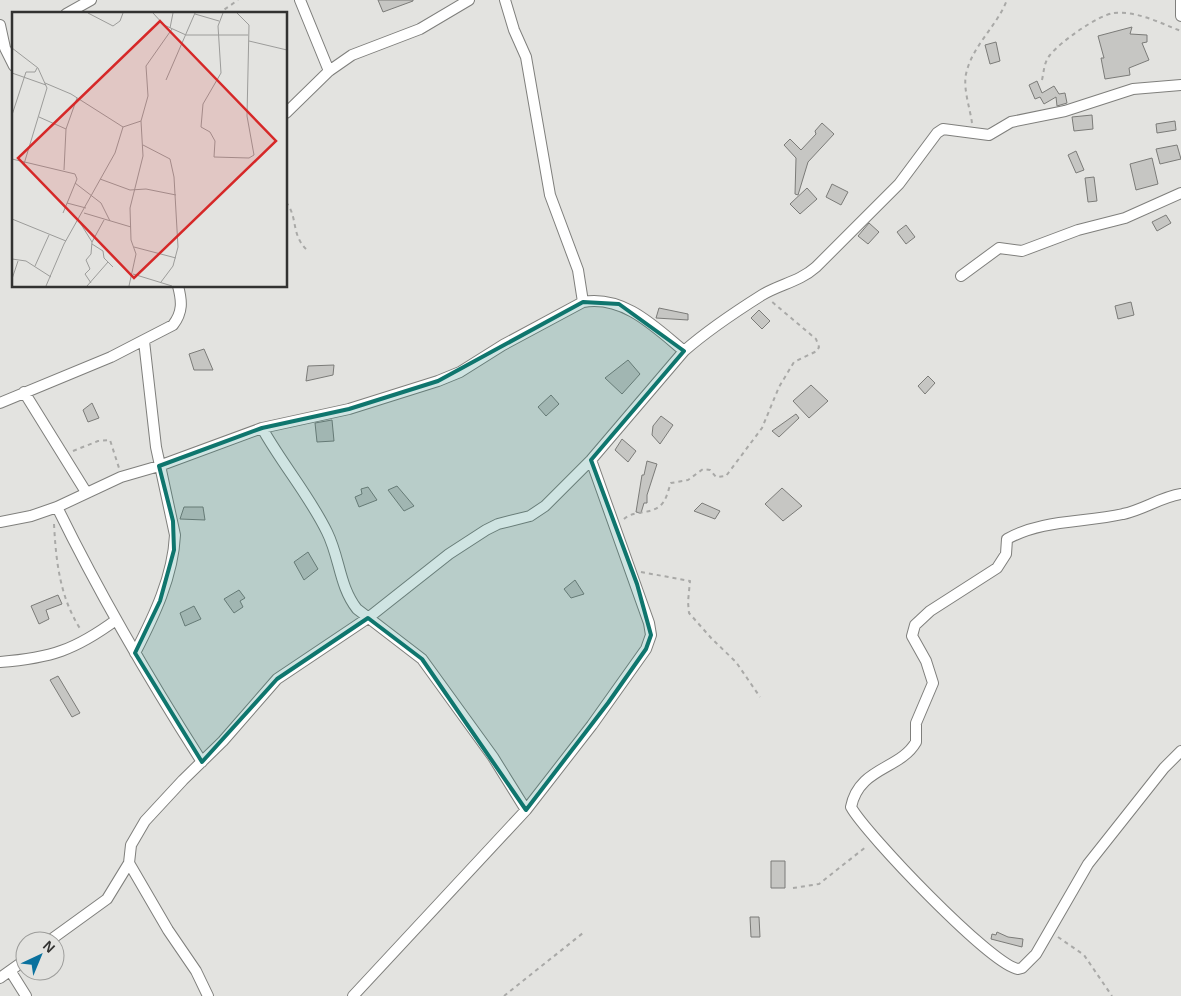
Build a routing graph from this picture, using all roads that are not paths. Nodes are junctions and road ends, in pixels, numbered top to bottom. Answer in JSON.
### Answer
{"nodes":[{"id":1,"x":91,"y":0,"type":"edge"},
{"id":2,"x":300,"y":0,"type":"edge"},
{"id":3,"x":469,"y":0,"type":"edge"},
{"id":4,"x":505,"y":0,"type":"edge"},
{"id":5,"x":1181,"y":0,"type":"edge"},
{"id":6,"x":70,"y":12,"type":"edge"},
{"id":7,"x":1181,"y":16,"type":"edge"},
{"id":8,"x":0,"y":25,"type":"edge"},
{"id":9,"x":9,"y":46,"type":"edge"},
{"id":10,"x":329,"y":71,"type":"junction"},
{"id":11,"x":1181,"y":85,"type":"edge"},
{"id":12,"x":288,"y":112,"type":"edge"},
{"id":13,"x":1181,"y":193,"type":"edge"},
{"id":14,"x":961,"y":276,"type":"dead end"},
{"id":15,"x":178,"y":288,"type":"edge"},
{"id":16,"x":583,"y":302,"type":"junction"},
{"id":17,"x":144,"y":341,"type":"junction"},
{"id":18,"x":684,"y":351,"type":"junction"},
{"id":19,"x":24,"y":392,"type":"junction"},
{"id":20,"x":0,"y":403,"type":"edge"},
{"id":21,"x":262,"y":428,"type":"junction"},
{"id":22,"x":590,"y":460,"type":"junction"},
{"id":23,"x":159,"y":466,"type":"junction"},
{"id":24,"x":86,"y":492,"type":"junction"},
{"id":25,"x":1181,"y":494,"type":"edge"},
{"id":26,"x":55,"y":507,"type":"junction"},
{"id":27,"x":0,"y":522,"type":"edge"},
{"id":28,"x":368,"y":618,"type":"junction"},
{"id":29,"x":116,"y":620,"type":"junction"},
{"id":30,"x":135,"y":653,"type":"junction"},
{"id":31,"x":0,"y":662,"type":"edge"},
{"id":32,"x":1181,"y":751,"type":"edge"},
{"id":33,"x":202,"y":762,"type":"junction"},
{"id":34,"x":526,"y":810,"type":"junction"},
{"id":35,"x":129,"y":863,"type":"junction"},
{"id":36,"x":63,"y":931,"type":"edge"},
{"id":37,"x":15,"y":968,"type":"edge"},
{"id":38,"x":10,"y":972,"type":"junction"},
{"id":39,"x":0,"y":978,"type":"edge"},
{"id":40,"x":26,"y":996,"type":"edge"},
{"id":41,"x":208,"y":996,"type":"edge"},
{"id":42,"x":353,"y":996,"type":"edge"}],
"edges":[{"from":1,"to":6,"type":"street"},
{"from":2,"to":10,"type":"street"},
{"from":3,"to":10,"type":"street"},
{"from":4,"to":16,"type":"street"},
{"from":5,"to":7,"type":"street"},
{"from":8,"to":9,"type":"street"},
{"from":10,"to":12,"type":"street"},
{"from":11,"to":18,"type":"street"},
{"from":13,"to":14,"type":"street"},
{"from":15,"to":17,"type":"street"},
{"from":16,"to":18,"type":"street"},
{"from":16,"to":21,"type":"street"},
{"from":17,"to":19,"type":"street"},
{"from":17,"to":23,"type":"street"},
{"from":18,"to":22,"type":"street"},
{"from":19,"to":20,"type":"street"},
{"from":19,"to":24,"type":"street"},
{"from":21,"to":23,"type":"street"},
{"from":21,"to":28,"type":"street"},
{"from":22,"to":28,"type":"street"},
{"from":22,"to":34,"type":"street"},
{"from":23,"to":24,"type":"street"},
{"from":23,"to":30,"type":"street"},
{"from":24,"to":26,"type":"street"},
{"from":25,"to":32,"type":"street"},
{"from":26,"to":27,"type":"street"},
{"from":26,"to":29,"type":"street"},
{"from":28,"to":33,"type":"street"},
{"from":28,"to":34,"type":"street"},
{"from":29,"to":30,"type":"street"},
{"from":29,"to":31,"type":"street"},
{"from":30,"to":33,"type":"street"},
{"from":33,"to":35,"type":"street"},
{"from":34,"to":42,"type":"street"},
{"from":35,"to":36,"type":"street"},
{"from":35,"to":41,"type":"street"},
{"from":37,"to":38,"type":"street"},
{"from":38,"to":39,"type":"street"},
{"from":38,"to":40,"type":"street"}]}
